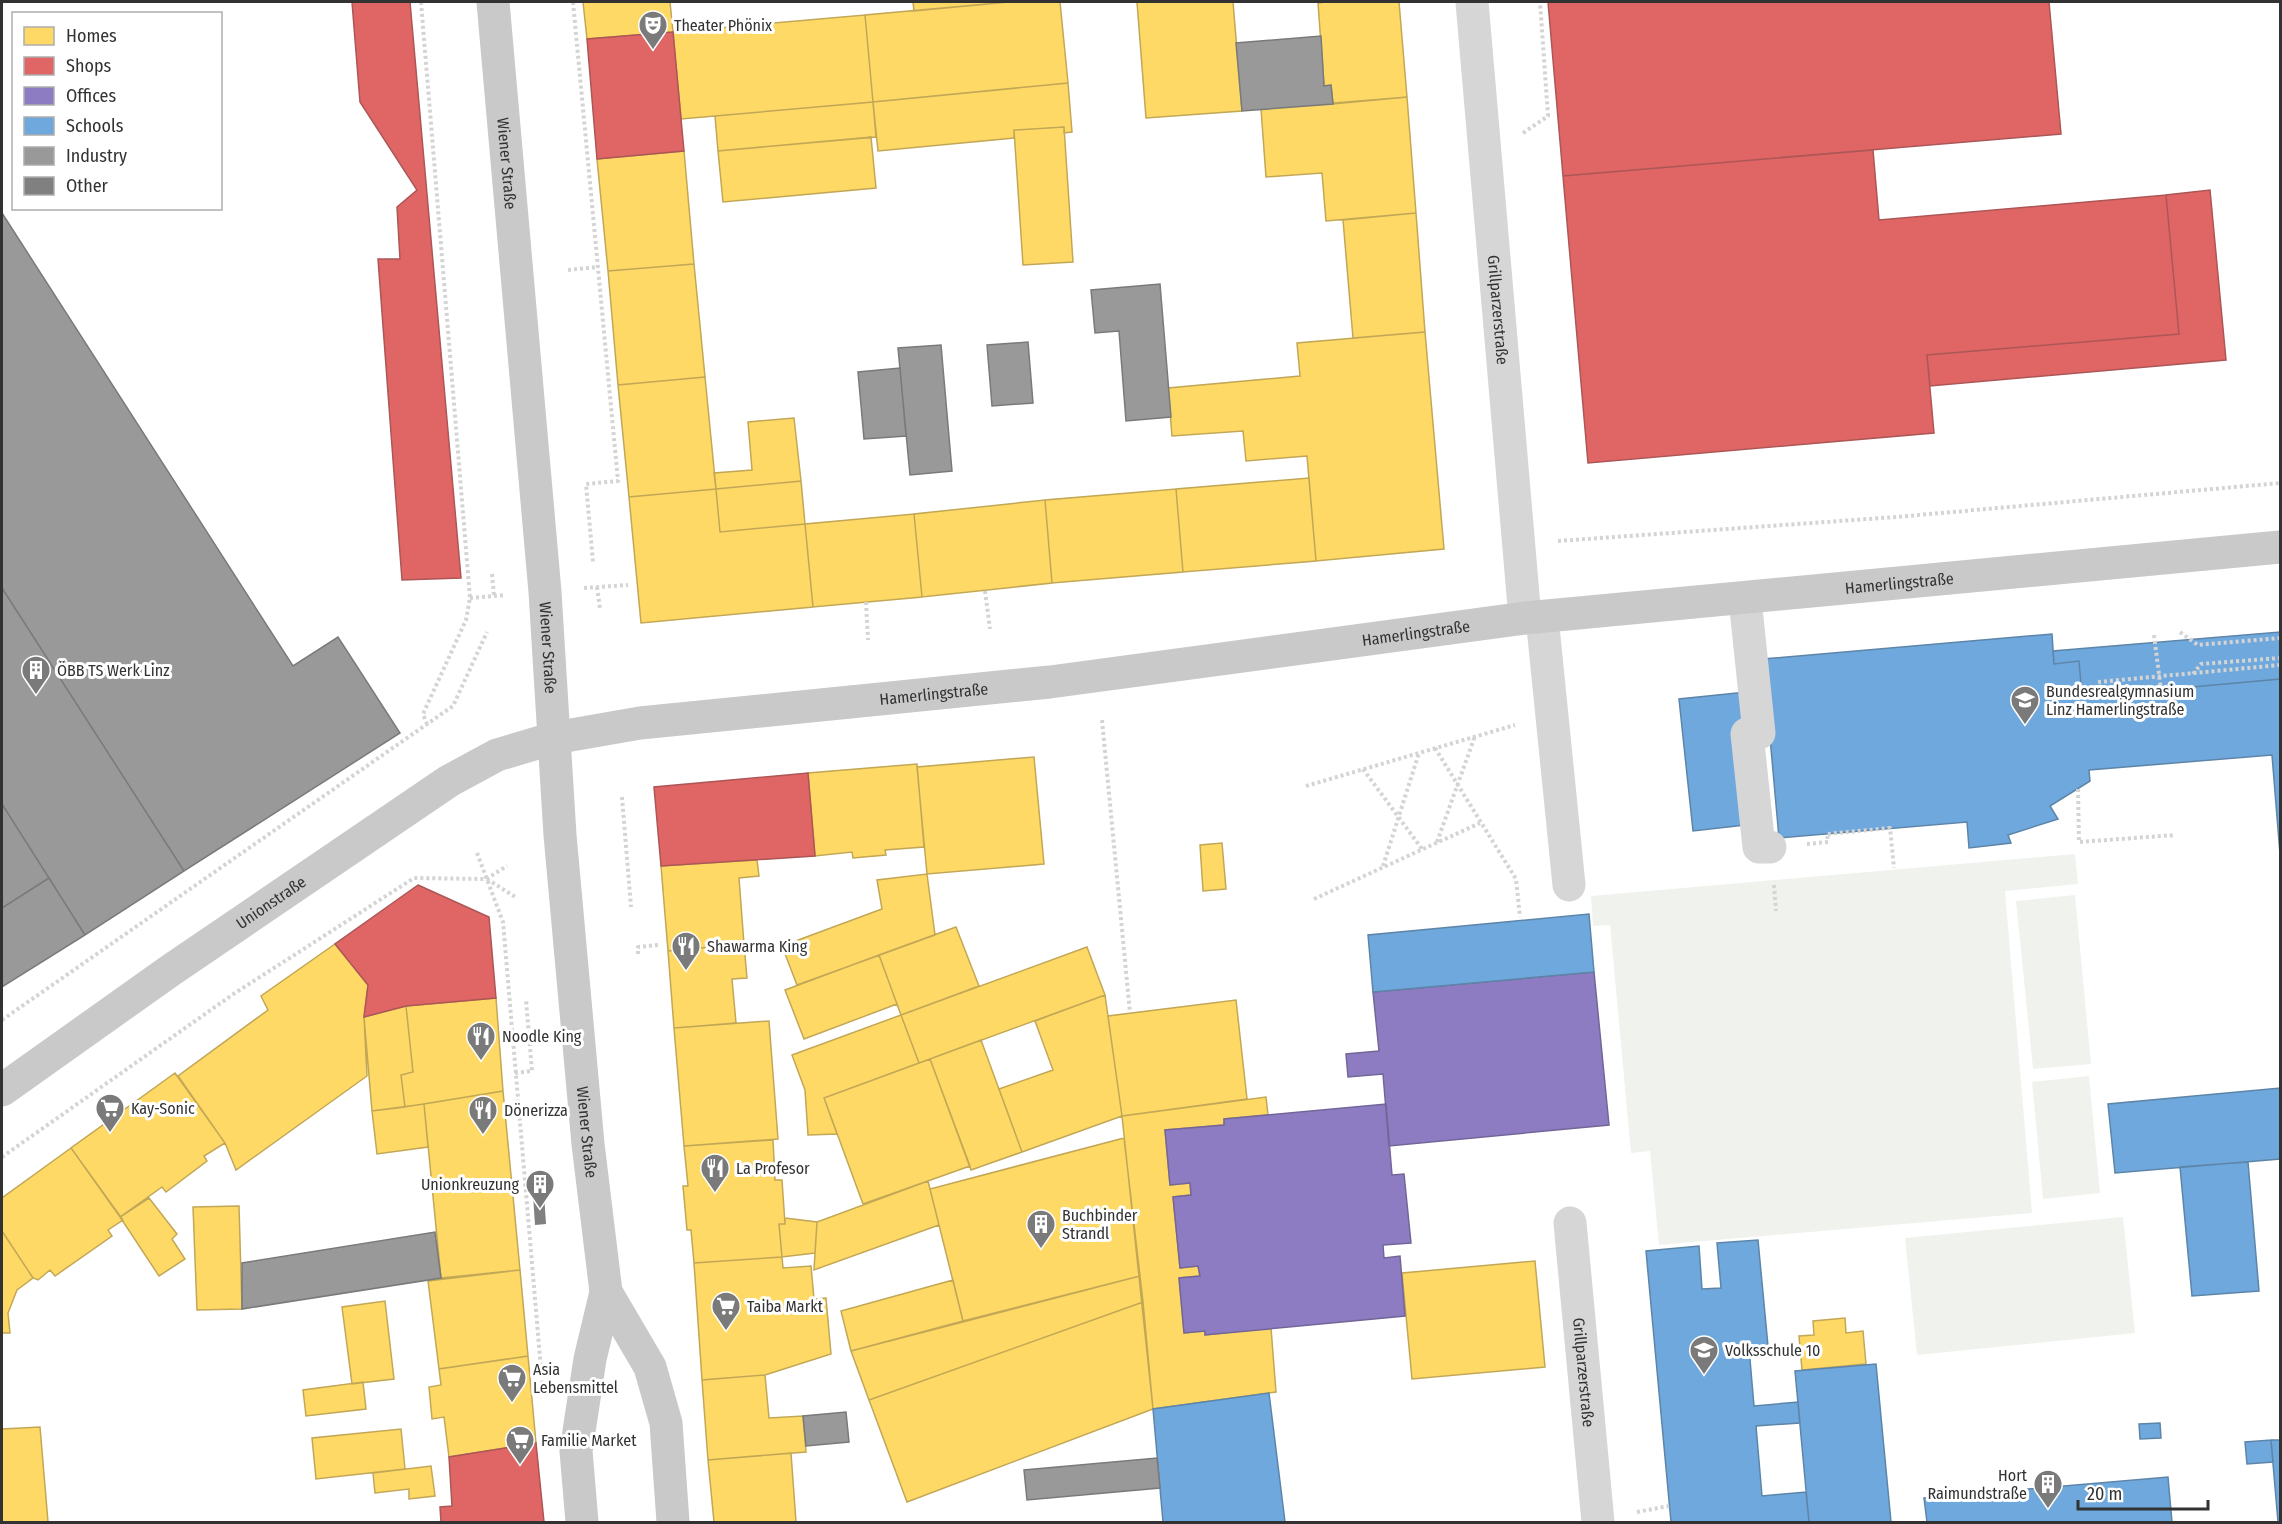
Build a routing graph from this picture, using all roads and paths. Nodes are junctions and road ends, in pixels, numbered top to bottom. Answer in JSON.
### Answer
{"nodes":[{"id":1,"x":421,"y":2,"type":"edge"},
{"id":2,"x":493,"y":2,"type":"edge"},
{"id":3,"x":573,"y":2,"type":"edge"},
{"id":4,"x":1472,"y":2,"type":"edge"},
{"id":5,"x":1540,"y":2,"type":"edge"},
{"id":6,"x":1518,"y":136,"type":"dead end"},
{"id":7,"x":597,"y":267,"type":"junction"},
{"id":8,"x":568,"y":270,"type":"dead end"},
{"id":9,"x":2280,"y":483,"type":"edge"},
{"id":10,"x":1554,"y":531,"type":"dead end"},
{"id":11,"x":2280,"y":547,"type":"edge"},
{"id":12,"x":593,"y":562,"type":"dead end"},
{"id":13,"x":492,"y":574,"type":"dead end"},
{"id":14,"x":597,"y":587,"type":"dead end"},
{"id":15,"x":985,"y":591,"type":"dead end"},
{"id":16,"x":494,"y":596,"type":"dead end"},
{"id":17,"x":1745,"y":599,"type":"junction"},
{"id":18,"x":866,"y":602,"type":"dead end"},
{"id":19,"x":600,"y":609,"type":"dead end"},
{"id":20,"x":1533,"y":618,"type":"junction"},
{"id":21,"x":990,"y":629,"type":"dead end"},
{"id":22,"x":487,"y":632,"type":"dead end"},
{"id":23,"x":2180,"y":632,"type":"dead end"},
{"id":24,"x":2154,"y":635,"type":"dead end"},
{"id":25,"x":2280,"y":638,"type":"edge"},
{"id":26,"x":868,"y":640,"type":"dead end"},
{"id":27,"x":2280,"y":658,"type":"edge"},
{"id":28,"x":2280,"y":665,"type":"edge"},
{"id":29,"x":2193,"y":674,"type":"junction"},
{"id":30,"x":2159,"y":677,"type":"junction"},
{"id":31,"x":2098,"y":682,"type":"dead end"},
{"id":32,"x":2161,"y":690,"type":"dead end"},
{"id":33,"x":1553,"y":714,"type":"junction"},
{"id":34,"x":1102,"y":720,"type":"dead end"},
{"id":35,"x":427,"y":724,"type":"junction"},
{"id":36,"x":1475,"y":736,"type":"junction"},
{"id":37,"x":554,"y":738,"type":"junction"},
{"id":38,"x":1434,"y":748,"type":"junction"},
{"id":39,"x":1420,"y":753,"type":"junction"},
{"id":40,"x":1363,"y":769,"type":"junction"},
{"id":41,"x":1306,"y":786,"type":"dead end"},
{"id":42,"x":1458,"y":786,"type":"junction"},
{"id":43,"x":2078,"y":789,"type":"dead end"},
{"id":44,"x":622,"y":797,"type":"dead end"},
{"id":45,"x":1399,"y":817,"type":"junction"},
{"id":46,"x":1480,"y":823,"type":"junction"},
{"id":47,"x":1827,"y":834,"type":"dead end"},
{"id":48,"x":2175,"y":835,"type":"dead end"},
{"id":49,"x":1437,"y":843,"type":"junction"},
{"id":50,"x":1770,"y":847,"type":"dead end"},
{"id":51,"x":1422,"y":849,"type":"junction"},
{"id":52,"x":477,"y":853,"type":"dead end"},
{"id":53,"x":507,"y":866,"type":"dead end"},
{"id":54,"x":1383,"y":867,"type":"junction"},
{"id":55,"x":1894,"y":868,"type":"dead end"},
{"id":56,"x":486,"y":879,"type":"junction"},
{"id":57,"x":1569,"y":885,"type":"dead end"},
{"id":58,"x":517,"y":898,"type":"dead end"},
{"id":59,"x":1314,"y":899,"type":"dead end"},
{"id":60,"x":632,"y":908,"type":"dead end"},
{"id":61,"x":1520,"y":917,"type":"dead end"},
{"id":62,"x":658,"y":945,"type":"dead end"},
{"id":63,"x":638,"y":954,"type":"dead end"},
{"id":64,"x":526,"y":1000,"type":"dead end"},
{"id":65,"x":1130,"y":1013,"type":"dead end"},
{"id":66,"x":2,"y":1020,"type":"edge"},
{"id":67,"x":515,"y":1073,"type":"junction"},
{"id":68,"x":2,"y":1090,"type":"edge"},
{"id":69,"x":2,"y":1157,"type":"edge"},
{"id":70,"x":1570,"y":1223,"type":"dead end"},
{"id":71,"x":606,"y":1292,"type":"junction"},
{"id":72,"x":543,"y":1394,"type":"dead end"},
{"id":73,"x":1669,"y":1506,"type":"dead end"},
{"id":74,"x":1635,"y":1512,"type":"dead end"},
{"id":75,"x":582,"y":1522,"type":"edge"},
{"id":76,"x":673,"y":1522,"type":"edge"},
{"id":77,"x":1598,"y":1522,"type":"edge"}],
"edges":[{"from":1,"to":35,"type":"path"},
{"from":2,"to":37,"type":"main road","name":"Wiener Straße"},
{"from":3,"to":7,"type":"path"},
{"from":4,"to":20,"type":"street","name":"Grillparzerstraße"},
{"from":5,"to":6,"type":"path"},
{"from":7,"to":8,"type":"path"},
{"from":7,"to":12,"type":"path"},
{"from":9,"to":10,"type":"path"},
{"from":11,"to":17,"type":"main road","name":"Hamerlingstraße"},
{"from":13,"to":16,"type":"path"},
{"from":14,"to":19,"type":"path"},
{"from":15,"to":21,"type":"path"},
{"from":17,"to":20,"type":"main road","name":"Hamerlingstraße"},
{"from":17,"to":50,"type":"street"},
{"from":18,"to":26,"type":"path"},
{"from":20,"to":33,"type":"street","name":"Grillparzerstraße"},
{"from":20,"to":37,"type":"main road","name":"Hamerlingstraße"},
{"from":22,"to":35,"type":"path"},
{"from":23,"to":25,"type":"path"},
{"from":24,"to":30,"type":"path"},
{"from":27,"to":29,"type":"path"},
{"from":28,"to":29,"type":"path"},
{"from":29,"to":30,"type":"path"},
{"from":30,"to":31,"type":"path"},
{"from":30,"to":32,"type":"path"},
{"from":33,"to":36,"type":"path"},
{"from":33,"to":57,"type":"street","name":"Grillparzerstraße"},
{"from":34,"to":65,"type":"path"},
{"from":35,"to":66,"type":"path"},
{"from":36,"to":38,"type":"path"},
{"from":36,"to":42,"type":"path"},
{"from":37,"to":68,"type":"main road","name":"Unionstraße"},
{"from":37,"to":71,"type":"main road","name":"Wiener Straße"},
{"from":38,"to":39,"type":"path"},
{"from":38,"to":42,"type":"path"},
{"from":39,"to":40,"type":"path"},
{"from":39,"to":45,"type":"path"},
{"from":40,"to":41,"type":"path"},
{"from":40,"to":45,"type":"path"},
{"from":42,"to":46,"type":"path"},
{"from":42,"to":49,"type":"path"},
{"from":43,"to":48,"type":"path"},
{"from":44,"to":60,"type":"path"},
{"from":45,"to":51,"type":"path"},
{"from":45,"to":54,"type":"path"},
{"from":46,"to":49,"type":"path"},
{"from":46,"to":61,"type":"path"},
{"from":47,"to":55,"type":"path"},
{"from":49,"to":51,"type":"path"},
{"from":51,"to":54,"type":"path"},
{"from":52,"to":56,"type":"path"},
{"from":53,"to":56,"type":"path"},
{"from":54,"to":59,"type":"path"},
{"from":56,"to":58,"type":"path"},
{"from":56,"to":67,"type":"path"},
{"from":56,"to":69,"type":"path"},
{"from":62,"to":63,"type":"path"},
{"from":64,"to":67,"type":"path"},
{"from":67,"to":72,"type":"path"},
{"from":70,"to":77,"type":"street","name":"Grillparzerstraße"},
{"from":71,"to":75,"type":"main road","name":"Wiener Straße"},
{"from":71,"to":76,"type":"main road","name":"Wiener Straße"},
{"from":73,"to":74,"type":"path"}]}
